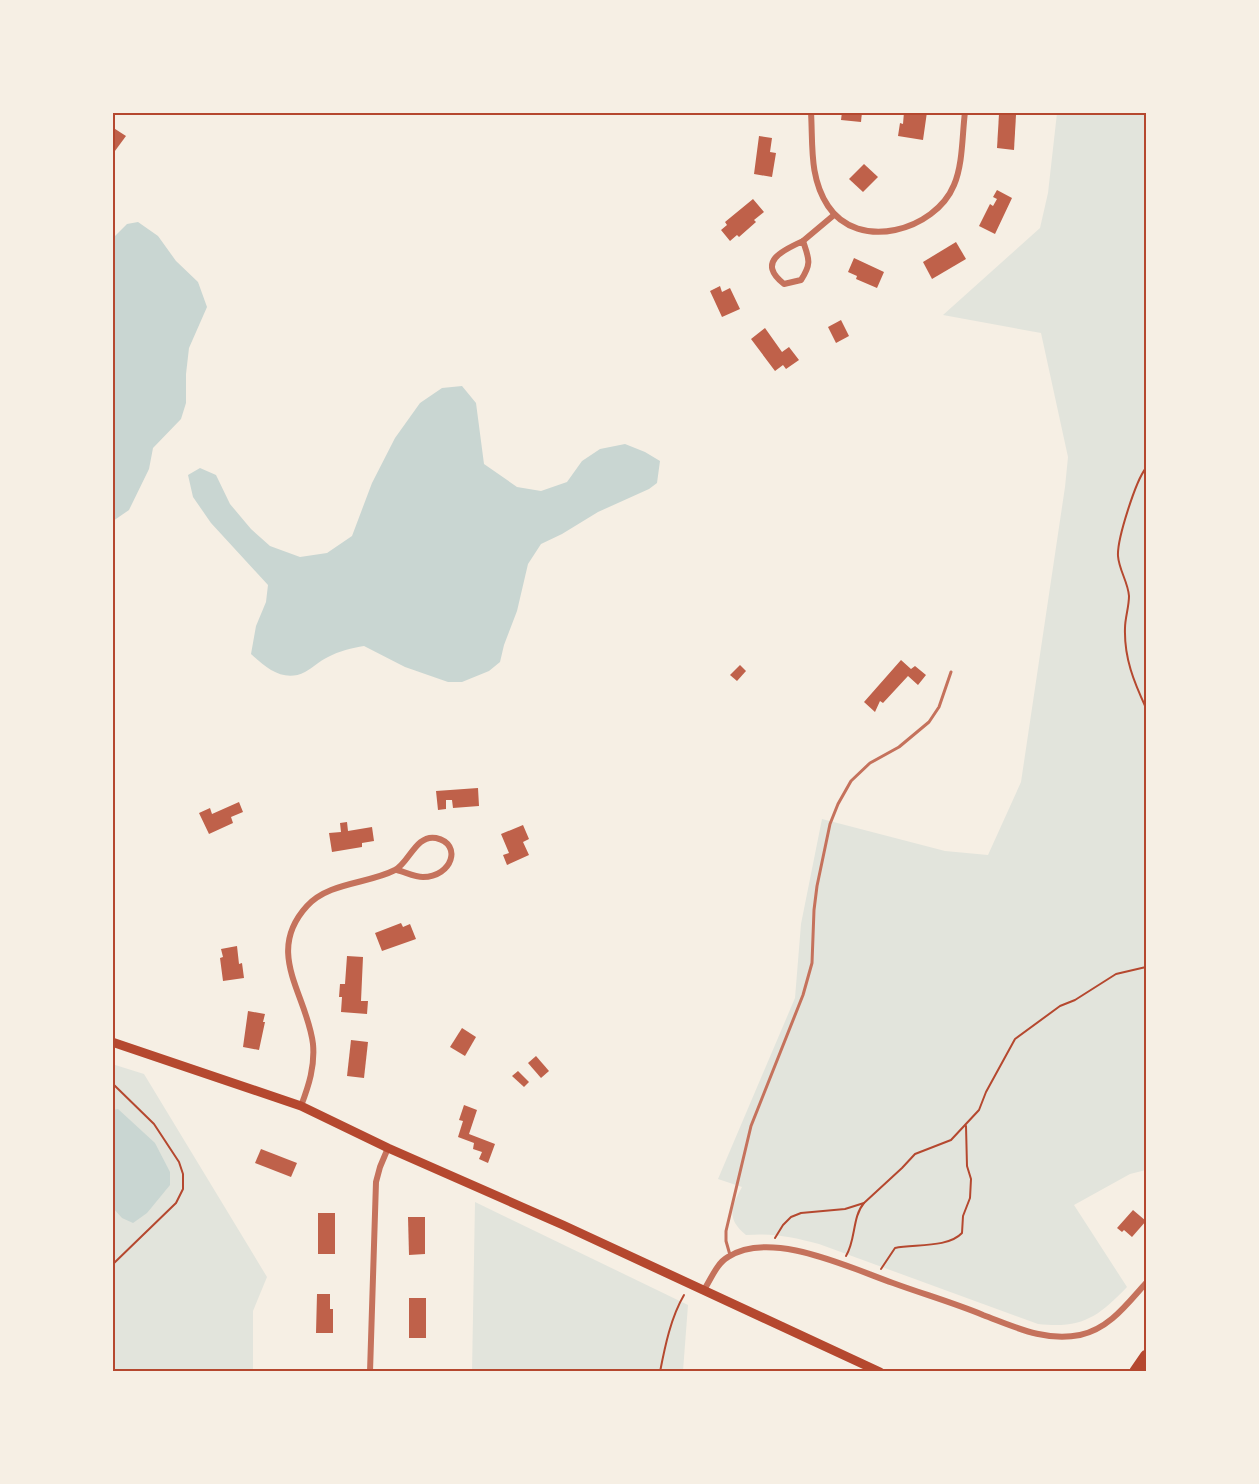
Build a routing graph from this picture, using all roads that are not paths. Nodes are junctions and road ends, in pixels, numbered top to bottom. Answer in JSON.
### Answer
{"nodes":[{"id":1,"x":811,"y":112,"type":"edge"},
{"id":2,"x":965,"y":112,"type":"edge"},
{"id":3,"x":834,"y":215,"type":"junction"},
{"id":4,"x":803,"y":241,"type":"junction"},
{"id":5,"x":951,"y":672,"type":"dead end"},
{"id":6,"x":397,"y":870,"type":"junction"},
{"id":7,"x":112,"y":1042,"type":"edge"},
{"id":8,"x":301,"y":1106,"type":"junction"},
{"id":9,"x":388,"y":1148,"type":"junction"},
{"id":10,"x":730,"y":1255,"type":"junction"},
{"id":11,"x":1146,"y":1283,"type":"edge"},
{"id":12,"x":704,"y":1290,"type":"junction"},
{"id":13,"x":1146,"y":1356,"type":"edge"},
{"id":14,"x":370,"y":1371,"type":"edge"},
{"id":15,"x":880,"y":1371,"type":"edge"},
{"id":16,"x":1135,"y":1371,"type":"edge"}],
"edges":[{"from":1,"to":3,"type":"street"},
{"from":2,"to":3,"type":"street"},
{"from":3,"to":4,"type":"street"},
{"from":4,"to":4,"type":"street"},
{"from":5,"to":10,"type":"lane"},
{"from":6,"to":6,"type":"street"},
{"from":6,"to":8,"type":"street"},
{"from":7,"to":8,"type":"main road"},
{"from":8,"to":9,"type":"main road"},
{"from":9,"to":12,"type":"main road"},
{"from":9,"to":14,"type":"street"},
{"from":10,"to":11,"type":"street"},
{"from":10,"to":12,"type":"street"},
{"from":12,"to":15,"type":"main road"},
{"from":13,"to":16,"type":"highway"}]}
